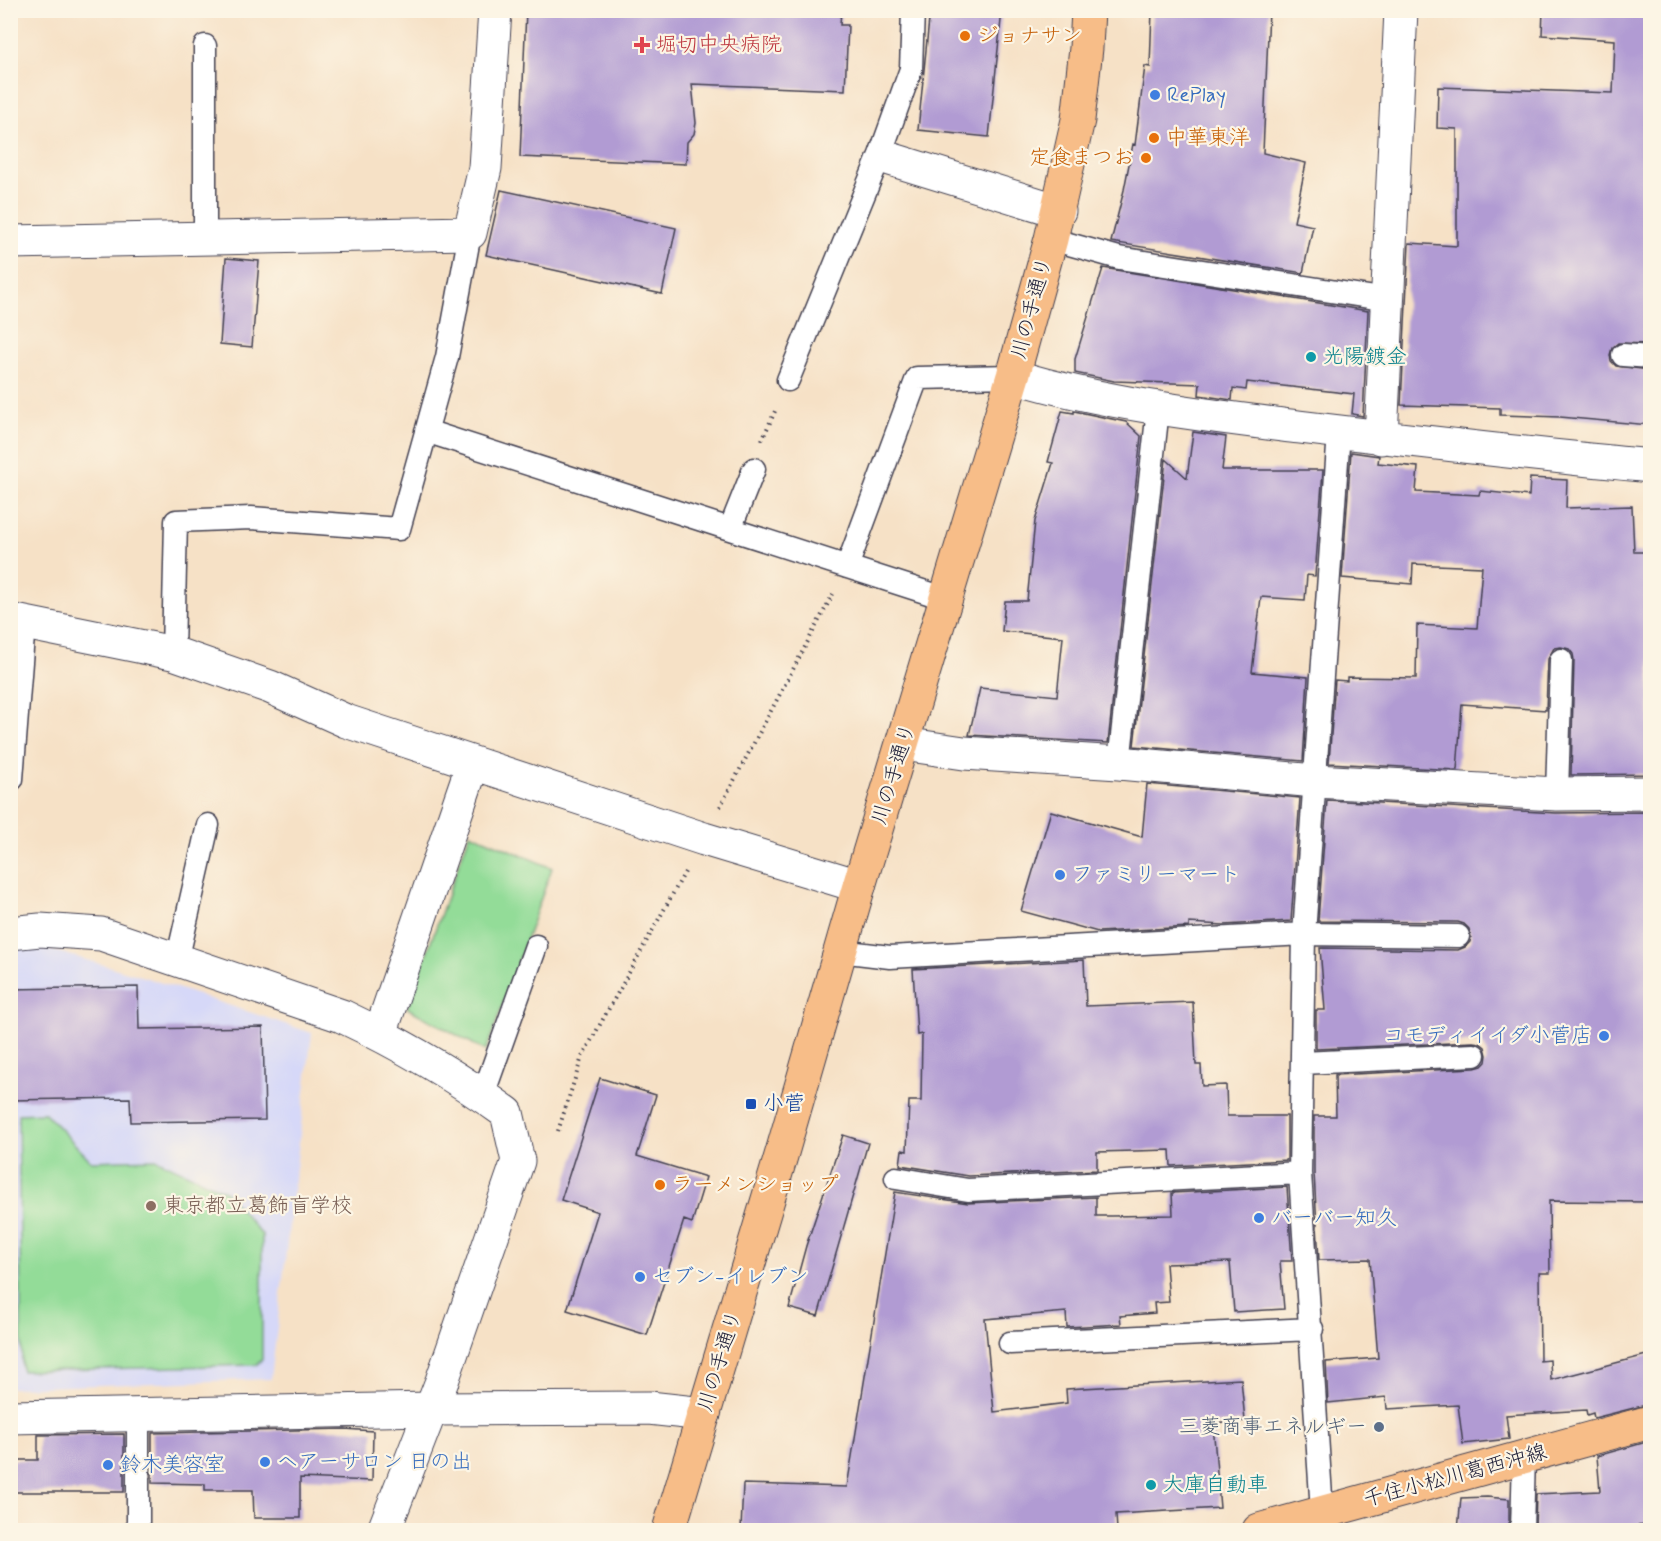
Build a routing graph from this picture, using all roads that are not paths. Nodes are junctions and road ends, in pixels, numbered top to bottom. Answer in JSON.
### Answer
{"nodes":[{"id":1,"x":495,"y":10,"type":"edge"},
{"id":2,"x":913,"y":10,"type":"edge"},
{"id":3,"x":1088,"y":10,"type":"edge"},
{"id":4,"x":1401,"y":10,"type":"edge"},
{"id":5,"x":205,"y":46,"type":"dead end"},
{"id":6,"x":884,"y":157,"type":"junction"},
{"id":7,"x":1055,"y":225,"type":"junction"},
{"id":8,"x":470,"y":233,"type":"junction"},
{"id":9,"x":205,"y":239,"type":"junction"},
{"id":10,"x":10,"y":242,"type":"edge"},
{"id":11,"x":1388,"y":300,"type":"junction"},
{"id":12,"x":1623,"y":355,"type":"dead end"},
{"id":13,"x":1650,"y":357,"type":"edge"},
{"id":14,"x":1013,"y":376,"type":"junction"},
{"id":15,"x":788,"y":380,"type":"road end"},
{"id":16,"x":1158,"y":409,"type":"junction"},
{"id":17,"x":426,"y":431,"type":"junction"},
{"id":18,"x":1339,"y":432,"type":"junction"},
{"id":19,"x":1380,"y":438,"type":"junction"},
{"id":20,"x":1650,"y":466,"type":"edge"},
{"id":21,"x":754,"y":469,"type":"road end"},
{"id":22,"x":730,"y":529,"type":"junction"},
{"id":23,"x":847,"y":567,"type":"junction"},
{"id":24,"x":947,"y":599,"type":"junction"},
{"id":25,"x":17,"y":621,"type":"edge"},
{"id":26,"x":173,"y":653,"type":"junction"},
{"id":27,"x":1561,"y":660,"type":"dead end"},
{"id":28,"x":903,"y":744,"type":"junction"},
{"id":29,"x":473,"y":763,"type":"junction"},
{"id":30,"x":1119,"y":763,"type":"junction"},
{"id":31,"x":12,"y":779,"type":"dead end"},
{"id":32,"x":1315,"y":781,"type":"junction"},
{"id":33,"x":1650,"y":793,"type":"edge"},
{"id":34,"x":1557,"y":794,"type":"junction"},
{"id":35,"x":208,"y":825,"type":"dead end"},
{"id":36,"x":859,"y":886,"type":"junction"},
{"id":37,"x":10,"y":933,"type":"edge"},
{"id":38,"x":1304,"y":934,"type":"junction"},
{"id":39,"x":1458,"y":936,"type":"dead end"},
{"id":40,"x":536,"y":946,"type":"dead end"},
{"id":41,"x":840,"y":951,"type":"junction"},
{"id":42,"x":177,"y":961,"type":"junction"},
{"id":43,"x":380,"y":1034,"type":"junction"},
{"id":44,"x":1474,"y":1055,"type":"dead end"},
{"id":45,"x":1302,"y":1063,"type":"junction"},
{"id":46,"x":483,"y":1095,"type":"junction"},
{"id":47,"x":1300,"y":1173,"type":"junction"},
{"id":48,"x":896,"y":1178,"type":"dead end"},
{"id":49,"x":1311,"y":1329,"type":"junction"},
{"id":50,"x":1010,"y":1343,"type":"dead end"},
{"id":51,"x":431,"y":1409,"type":"junction"},
{"id":52,"x":704,"y":1414,"type":"junction"},
{"id":53,"x":138,"y":1415,"type":"junction"},
{"id":54,"x":10,"y":1417,"type":"edge"},
{"id":55,"x":1650,"y":1422,"type":"edge"},
{"id":56,"x":1524,"y":1456,"type":"junction"},
{"id":57,"x":1322,"y":1512,"type":"junction"},
{"id":58,"x":138,"y":1530,"type":"edge"},
{"id":59,"x":384,"y":1530,"type":"edge"},
{"id":60,"x":669,"y":1530,"type":"edge"},
{"id":61,"x":1259,"y":1530,"type":"edge"},
{"id":62,"x":1522,"y":1530,"type":"edge"}],
"edges":[{"from":1,"to":8,"type":"street"},
{"from":2,"to":6,"type":"lane"},
{"from":3,"to":7,"type":"main road","name":"川の手通り"},
{"from":4,"to":11,"type":"street"},
{"from":5,"to":9,"type":"lane"},
{"from":6,"to":7,"type":"street"},
{"from":6,"to":15,"type":"lane"},
{"from":7,"to":11,"type":"lane"},
{"from":7,"to":14,"type":"main road","name":"川の手通り"},
{"from":8,"to":9,"type":"street"},
{"from":8,"to":17,"type":"lane"},
{"from":9,"to":10,"type":"street"},
{"from":11,"to":19,"type":"street"},
{"from":12,"to":13,"type":"lane"},
{"from":14,"to":16,"type":"street"},
{"from":14,"to":23,"type":"lane"},
{"from":14,"to":24,"type":"main road","name":"川の手通り"},
{"from":16,"to":18,"type":"street"},
{"from":16,"to":30,"type":"lane"},
{"from":17,"to":22,"type":"lane"},
{"from":17,"to":26,"type":"lane"},
{"from":18,"to":19,"type":"street"},
{"from":18,"to":32,"type":"lane"},
{"from":19,"to":20,"type":"street"},
{"from":21,"to":22,"type":"lane"},
{"from":22,"to":23,"type":"lane"},
{"from":23,"to":24,"type":"lane"},
{"from":24,"to":28,"type":"main road","name":"川の手通り"},
{"from":25,"to":26,"type":"street"},
{"from":25,"to":31,"type":"lane"},
{"from":26,"to":29,"type":"street"},
{"from":27,"to":34,"type":"lane"},
{"from":28,"to":30,"type":"street"},
{"from":28,"to":36,"type":"main road","name":"川の手通り"},
{"from":29,"to":36,"type":"street"},
{"from":29,"to":43,"type":"street"},
{"from":30,"to":32,"type":"street"},
{"from":32,"to":34,"type":"street"},
{"from":32,"to":38,"type":"lane"},
{"from":33,"to":34,"type":"street"},
{"from":35,"to":42,"type":"lane"},
{"from":36,"to":41,"type":"main road","name":"川の手通り"},
{"from":37,"to":42,"type":"street"},
{"from":38,"to":39,"type":"lane"},
{"from":38,"to":41,"type":"lane"},
{"from":38,"to":45,"type":"lane"},
{"from":40,"to":46,"type":"lane"},
{"from":41,"to":52,"type":"main road","name":"川の手通り"},
{"from":42,"to":43,"type":"street"},
{"from":43,"to":46,"type":"street"},
{"from":44,"to":45,"type":"lane"},
{"from":45,"to":47,"type":"lane"},
{"from":46,"to":51,"type":"street"},
{"from":47,"to":48,"type":"lane"},
{"from":47,"to":49,"type":"lane"},
{"from":49,"to":50,"type":"lane"},
{"from":49,"to":57,"type":"lane"},
{"from":51,"to":52,"type":"street"},
{"from":51,"to":53,"type":"street"},
{"from":51,"to":59,"type":"street"},
{"from":52,"to":60,"type":"main road","name":"川の手通り"},
{"from":53,"to":54,"type":"street"},
{"from":53,"to":58,"type":"lane"},
{"from":55,"to":56,"type":"main road","name":"千住小松川葛西沖線"},
{"from":56,"to":57,"type":"main road","name":"千住小松川葛西沖線"},
{"from":56,"to":62,"type":"lane"},
{"from":57,"to":61,"type":"main road","name":"千住小松川葛西沖線"}]}
